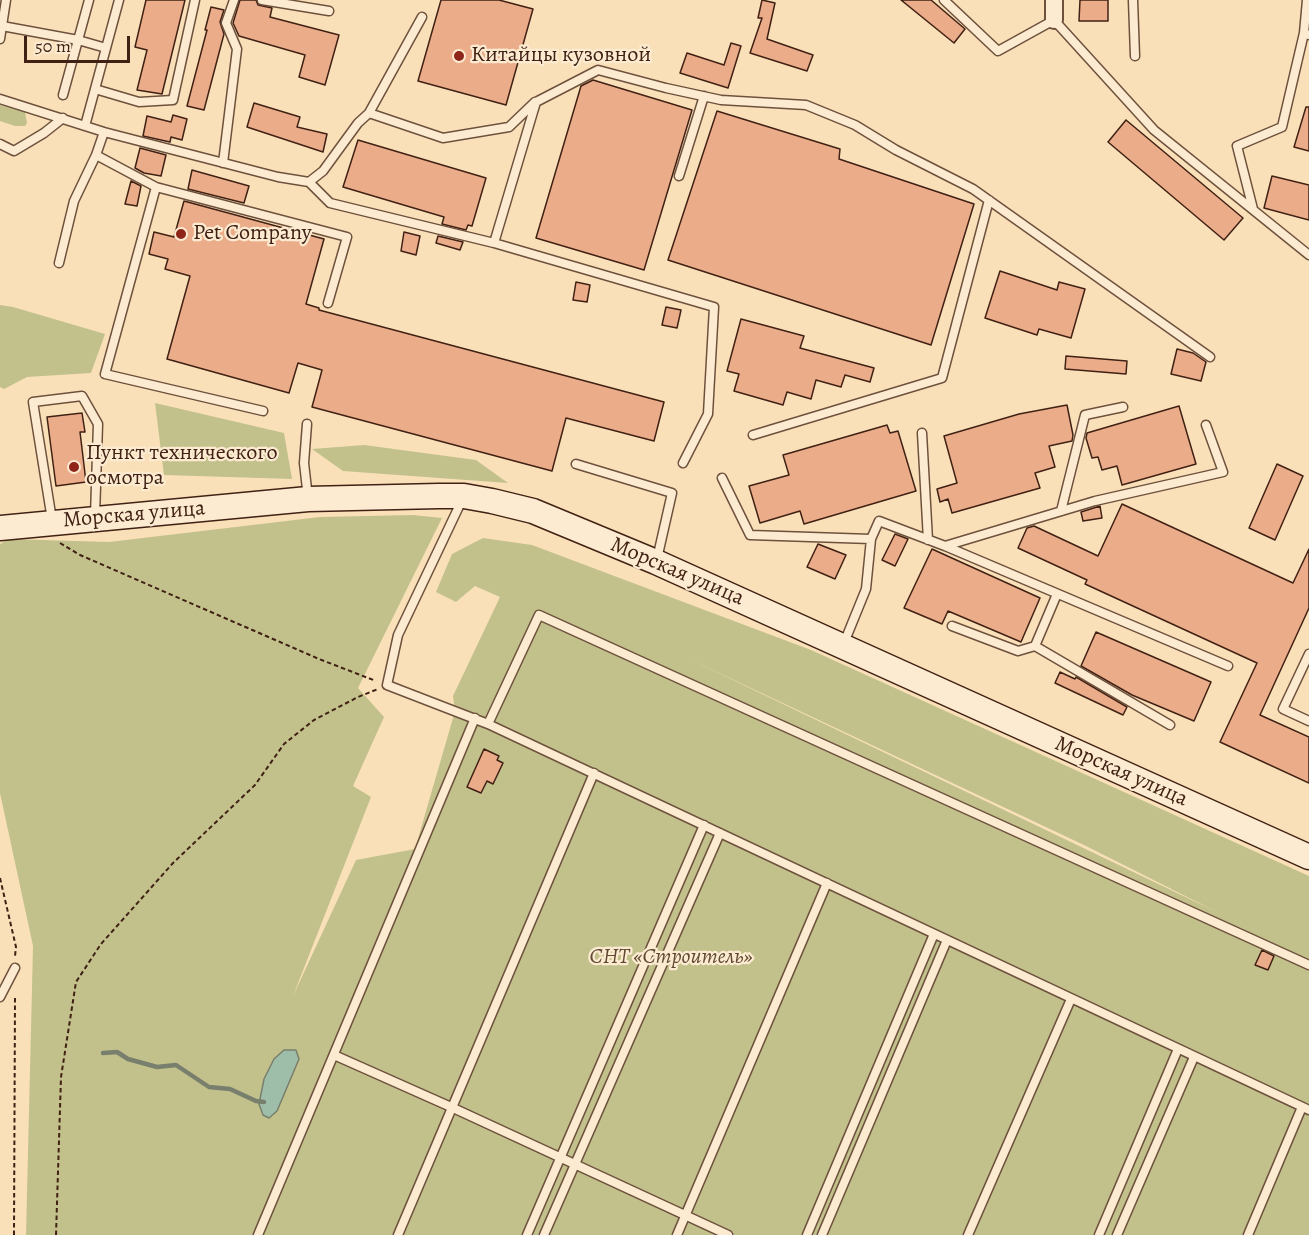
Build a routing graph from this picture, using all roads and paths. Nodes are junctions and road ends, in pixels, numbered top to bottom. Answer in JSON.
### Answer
{"nodes":[{"id":1,"x":6,"y":0,"type":"edge"},
{"id":2,"x":89,"y":0,"type":"edge"},
{"id":3,"x":119,"y":0,"type":"edge"},
{"id":4,"x":195,"y":0,"type":"edge"},
{"id":5,"x":234,"y":0,"type":"edge"},
{"id":6,"x":262,"y":0,"type":"edge"},
{"id":7,"x":944,"y":0,"type":"edge"},
{"id":8,"x":1054,"y":0,"type":"edge"},
{"id":9,"x":1133,"y":0,"type":"edge"},
{"id":10,"x":1307,"y":0,"type":"edge"},
{"id":11,"x":329,"y":11,"type":"dead end"},
{"id":12,"x":422,"y":17,"type":"dead end"},
{"id":13,"x":1054,"y":20,"type":"junction"},
{"id":14,"x":2,"y":26,"type":"junction"},
{"id":15,"x":1307,"y":34,"type":"edge"},
{"id":16,"x":0,"y":39,"type":"edge"},
{"id":17,"x":78,"y":40,"type":"junction"},
{"id":18,"x":106,"y":48,"type":"junction"},
{"id":19,"x":1135,"y":56,"type":"dead end"},
{"id":20,"x":95,"y":89,"type":"junction"},
{"id":21,"x":63,"y":95,"type":"dead end"},
{"id":22,"x":704,"y":96,"type":"junction"},
{"id":23,"x":0,"y":99,"type":"edge"},
{"id":24,"x":536,"y":102,"type":"junction"},
{"id":25,"x":369,"y":113,"type":"junction"},
{"id":26,"x":63,"y":118,"type":"junction"},
{"id":27,"x":85,"y":126,"type":"junction"},
{"id":28,"x":104,"y":132,"type":"junction"},
{"id":29,"x":0,"y":144,"type":"edge"},
{"id":30,"x":96,"y":155,"type":"junction"},
{"id":31,"x":223,"y":163,"type":"junction"},
{"id":32,"x":679,"y":176,"type":"dead end"},
{"id":33,"x":309,"y":182,"type":"junction"},
{"id":34,"x":156,"y":187,"type":"junction"},
{"id":35,"x":988,"y":200,"type":"junction"},
{"id":36,"x":1253,"y":210,"type":"junction"},
{"id":37,"x":494,"y":243,"type":"junction"},
{"id":38,"x":1309,"y":255,"type":"edge"},
{"id":39,"x":59,"y":263,"type":"dead end"},
{"id":40,"x":328,"y":303,"type":"dead end"},
{"id":41,"x":1210,"y":357,"type":"dead end"},
{"id":42,"x":1124,"y":406,"type":"dead end"},
{"id":43,"x":263,"y":411,"type":"dead end"},
{"id":44,"x":307,"y":423,"type":"dead end"},
{"id":45,"x":1206,"y":425,"type":"dead end"},
{"id":46,"x":922,"y":433,"type":"dead end"},
{"id":47,"x":753,"y":435,"type":"dead end"},
{"id":48,"x":683,"y":463,"type":"dead end"},
{"id":49,"x":576,"y":464,"type":"dead end"},
{"id":50,"x":722,"y":478,"type":"dead end"},
{"id":51,"x":464,"y":496,"type":"junction"},
{"id":52,"x":308,"y":499,"type":"junction"},
{"id":53,"x":1062,"y":511,"type":"junction"},
{"id":54,"x":95,"y":519,"type":"junction"},
{"id":55,"x":0,"y":528,"type":"edge"},
{"id":56,"x":56,"y":533,"type":"junction"},
{"id":57,"x":871,"y":539,"type":"junction"},
{"id":58,"x":928,"y":540,"type":"junction"},
{"id":59,"x":945,"y":546,"type":"junction"},
{"id":60,"x":656,"y":562,"type":"junction"},
{"id":61,"x":1057,"y":594,"type":"junction"},
{"id":62,"x":952,"y":626,"type":"dead end"},
{"id":63,"x":843,"y":645,"type":"junction"},
{"id":64,"x":1035,"y":646,"type":"junction"},
{"id":65,"x":1309,"y":654,"type":"edge"},
{"id":66,"x":1228,"y":666,"type":"dead end"},
{"id":67,"x":387,"y":685,"type":"junction"},
{"id":68,"x":475,"y":718,"type":"junction"},
{"id":69,"x":1309,"y":722,"type":"edge"},
{"id":70,"x":488,"y":724,"type":"junction"},
{"id":71,"x":1170,"y":725,"type":"dead end"},
{"id":72,"x":594,"y":773,"type":"junction"},
{"id":73,"x":704,"y":825,"type":"junction"},
{"id":74,"x":720,"y":833,"type":"junction"},
{"id":75,"x":1309,"y":857,"type":"edge"},
{"id":76,"x":0,"y":878,"type":"edge"},
{"id":77,"x":827,"y":884,"type":"junction"},
{"id":78,"x":934,"y":934,"type":"junction"},
{"id":79,"x":947,"y":940,"type":"junction"},
{"id":80,"x":1309,"y":965,"type":"edge"},
{"id":81,"x":15,"y":968,"type":"junction"},
{"id":82,"x":1,"y":991,"type":"edge"},
{"id":83,"x":1071,"y":999,"type":"junction"},
{"id":84,"x":1178,"y":1049,"type":"junction"},
{"id":85,"x":333,"y":1055,"type":"junction"},
{"id":86,"x":1194,"y":1057,"type":"junction"},
{"id":87,"x":451,"y":1107,"type":"junction"},
{"id":88,"x":1306,"y":1108,"type":"edge"},
{"id":89,"x":560,"y":1158,"type":"junction"},
{"id":90,"x":575,"y":1165,"type":"junction"},
{"id":91,"x":686,"y":1215,"type":"junction"},
{"id":92,"x":14,"y":1235,"type":"edge"},
{"id":93,"x":56,"y":1235,"type":"edge"},
{"id":94,"x":258,"y":1235,"type":"edge"},
{"id":95,"x":398,"y":1235,"type":"edge"},
{"id":96,"x":527,"y":1235,"type":"edge"},
{"id":97,"x":544,"y":1235,"type":"edge"},
{"id":98,"x":677,"y":1235,"type":"edge"},
{"id":99,"x":728,"y":1235,"type":"edge"},
{"id":100,"x":807,"y":1235,"type":"edge"},
{"id":101,"x":822,"y":1235,"type":"edge"},
{"id":102,"x":968,"y":1235,"type":"edge"},
{"id":103,"x":1099,"y":1235,"type":"edge"},
{"id":104,"x":1117,"y":1235,"type":"edge"},
{"id":105,"x":1248,"y":1235,"type":"edge"}],
"edges":[{"from":1,"to":14,"type":"lane"},
{"from":2,"to":17,"type":"lane"},
{"from":3,"to":18,"type":"lane"},
{"from":4,"to":20,"type":"lane"},
{"from":5,"to":31,"type":"lane"},
{"from":6,"to":11,"type":"lane"},
{"from":7,"to":13,"type":"lane"},
{"from":8,"to":13,"type":"street"},
{"from":9,"to":19,"type":"lane"},
{"from":10,"to":15,"type":"lane"},
{"from":12,"to":25,"type":"lane"},
{"from":13,"to":36,"type":"lane"},
{"from":14,"to":16,"type":"lane"},
{"from":14,"to":17,"type":"lane"},
{"from":15,"to":36,"type":"lane"},
{"from":17,"to":18,"type":"lane"},
{"from":17,"to":21,"type":"lane"},
{"from":18,"to":20,"type":"lane"},
{"from":20,"to":27,"type":"lane"},
{"from":22,"to":24,"type":"lane"},
{"from":22,"to":32,"type":"lane"},
{"from":22,"to":35,"type":"lane"},
{"from":23,"to":26,"type":"lane"},
{"from":24,"to":25,"type":"lane"},
{"from":24,"to":37,"type":"lane"},
{"from":25,"to":33,"type":"lane"},
{"from":26,"to":27,"type":"lane"},
{"from":26,"to":29,"type":"lane"},
{"from":27,"to":28,"type":"lane"},
{"from":28,"to":30,"type":"lane"},
{"from":28,"to":31,"type":"lane"},
{"from":30,"to":34,"type":"lane"},
{"from":30,"to":39,"type":"lane"},
{"from":31,"to":33,"type":"lane"},
{"from":33,"to":37,"type":"lane"},
{"from":34,"to":40,"type":"lane"},
{"from":34,"to":43,"type":"lane"},
{"from":35,"to":41,"type":"lane"},
{"from":35,"to":47,"type":"lane"},
{"from":36,"to":38,"type":"lane"},
{"from":37,"to":48,"type":"lane"},
{"from":42,"to":53,"type":"lane"},
{"from":44,"to":52,"type":"lane"},
{"from":45,"to":53,"type":"lane"},
{"from":46,"to":58,"type":"lane"},
{"from":49,"to":60,"type":"lane"},
{"from":50,"to":57,"type":"lane"},
{"from":51,"to":52,"type":"street","name":"Морская улица"},
{"from":51,"to":60,"type":"street","name":"Морская улица"},
{"from":51,"to":67,"type":"lane"},
{"from":52,"to":54,"type":"street","name":"Морская улица"},
{"from":53,"to":59,"type":"lane"},
{"from":54,"to":56,"type":"street","name":"Морская улица"},
{"from":54,"to":56,"type":"lane"},
{"from":55,"to":56,"type":"street","name":"Морская улица"},
{"from":56,"to":67,"type":"path"},
{"from":57,"to":58,"type":"lane"},
{"from":57,"to":63,"type":"lane"},
{"from":58,"to":59,"type":"lane"},
{"from":59,"to":61,"type":"lane"},
{"from":60,"to":63,"type":"street","name":"Морская улица"},
{"from":61,"to":64,"type":"lane"},
{"from":61,"to":66,"type":"lane"},
{"from":62,"to":64,"type":"lane"},
{"from":63,"to":75,"type":"street","name":"Морская улица"},
{"from":64,"to":71,"type":"lane"},
{"from":65,"to":69,"type":"lane"},
{"from":67,"to":68,"type":"lane"},
{"from":67,"to":93,"type":"path"},
{"from":68,"to":70,"type":"lane"},
{"from":68,"to":85,"type":"lane"},
{"from":70,"to":72,"type":"lane"},
{"from":70,"to":80,"type":"lane"},
{"from":72,"to":73,"type":"lane"},
{"from":72,"to":87,"type":"lane"},
{"from":73,"to":74,"type":"lane"},
{"from":73,"to":89,"type":"lane"},
{"from":74,"to":77,"type":"lane"},
{"from":74,"to":90,"type":"lane"},
{"from":76,"to":81,"type":"path"},
{"from":77,"to":78,"type":"lane"},
{"from":77,"to":91,"type":"lane"},
{"from":78,"to":79,"type":"lane"},
{"from":78,"to":100,"type":"lane"},
{"from":79,"to":83,"type":"lane"},
{"from":79,"to":101,"type":"lane"},
{"from":81,"to":82,"type":"lane"},
{"from":81,"to":92,"type":"path"},
{"from":83,"to":84,"type":"lane"},
{"from":83,"to":102,"type":"lane"},
{"from":84,"to":86,"type":"lane"},
{"from":84,"to":103,"type":"lane"},
{"from":85,"to":87,"type":"lane"},
{"from":85,"to":94,"type":"lane"},
{"from":86,"to":88,"type":"lane"},
{"from":86,"to":104,"type":"lane"},
{"from":87,"to":89,"type":"lane"},
{"from":87,"to":95,"type":"lane"},
{"from":88,"to":105,"type":"lane"},
{"from":89,"to":90,"type":"lane"},
{"from":89,"to":96,"type":"lane"},
{"from":90,"to":91,"type":"lane"},
{"from":90,"to":97,"type":"lane"},
{"from":91,"to":98,"type":"lane"},
{"from":91,"to":99,"type":"lane"}]}
